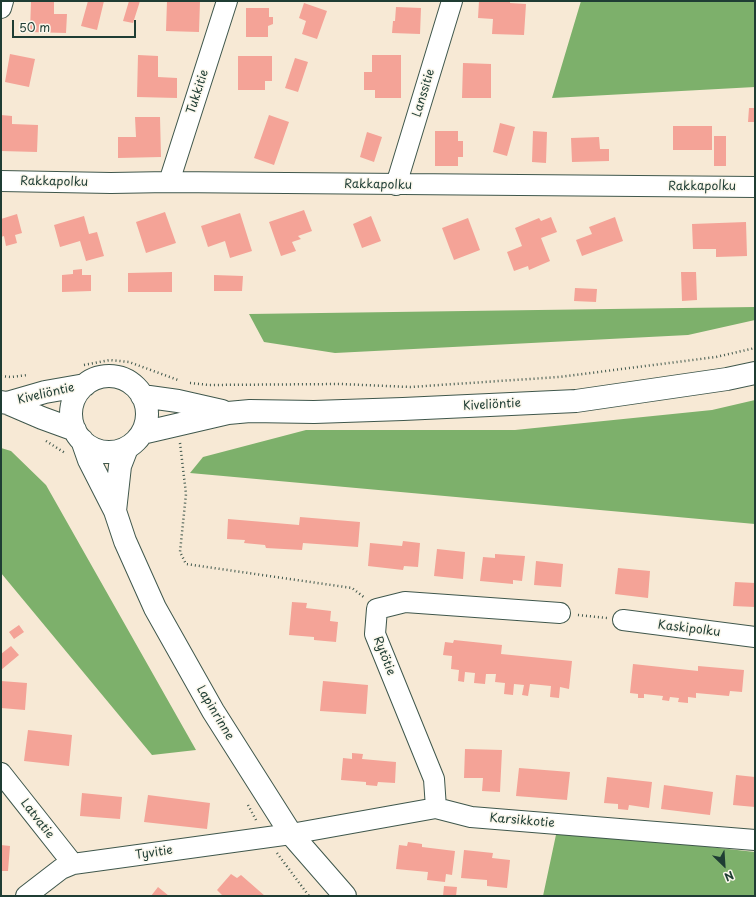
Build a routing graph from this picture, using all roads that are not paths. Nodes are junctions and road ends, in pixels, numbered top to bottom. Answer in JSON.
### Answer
{"nodes":[{"id":1,"x":3,"y":1,"type":"edge"},
{"id":2,"x":227,"y":1,"type":"edge"},
{"id":3,"x":452,"y":1,"type":"edge"},
{"id":4,"x":1,"y":8,"type":"edge"},
{"id":5,"x":1,"y":181,"type":"edge"},
{"id":6,"x":169,"y":182,"type":"junction"},
{"id":7,"x":396,"y":185,"type":"junction"},
{"id":8,"x":755,"y":187,"type":"edge"},
{"id":9,"x":755,"y":373,"type":"edge"},
{"id":10,"x":83,"y":375,"type":"junction"},
{"id":11,"x":142,"y":396,"type":"junction"},
{"id":12,"x":4,"y":402,"type":"edge"},
{"id":13,"x":228,"y":412,"type":"junction"},
{"id":14,"x":78,"y":435,"type":"junction"},
{"id":15,"x":135,"y":440,"type":"junction"},
{"id":16,"x":114,"y":512,"type":"junction"},
{"id":17,"x":560,"y":613,"type":"road end"},
{"id":18,"x":623,"y":620,"type":"road end"},
{"id":19,"x":755,"y":638,"type":"edge"},
{"id":20,"x":1,"y":774,"type":"edge"},
{"id":21,"x":436,"y":808,"type":"junction"},
{"id":22,"x":291,"y":834,"type":"junction"},
{"id":23,"x":755,"y":840,"type":"edge"},
{"id":24,"x":73,"y":864,"type":"junction"},
{"id":25,"x":26,"y":896,"type":"edge"},
{"id":26,"x":345,"y":896,"type":"edge"}],
"edges":[{"from":1,"to":4,"type":"street"},
{"from":2,"to":6,"type":"street","name":"Tukkitie"},
{"from":3,"to":7,"type":"street","name":"Lanssitie"},
{"from":5,"to":6,"type":"street","name":"Rakkapolku"},
{"from":6,"to":7,"type":"street","name":"Rakkapolku"},
{"from":7,"to":8,"type":"street","name":"Rakkapolku"},
{"from":9,"to":13,"type":"street","name":"Kiveliöntie"},
{"from":10,"to":11,"type":"street"},
{"from":10,"to":12,"type":"street","name":"Kiveliöntie"},
{"from":10,"to":14,"type":"street"},
{"from":11,"to":13,"type":"street","name":"Kiveliöntie"},
{"from":11,"to":15,"type":"street"},
{"from":12,"to":14,"type":"street","name":"Kiveliöntie"},
{"from":13,"to":15,"type":"street","name":"Kiveliöntie"},
{"from":14,"to":15,"type":"street"},
{"from":14,"to":16,"type":"street","name":"Lapinrinne"},
{"from":15,"to":16,"type":"street","name":"Lapinrinne"},
{"from":16,"to":22,"type":"street","name":"Lapinrinne"},
{"from":17,"to":21,"type":"street","name":"Rytötie"},
{"from":18,"to":19,"type":"street","name":"Kaskipolku"},
{"from":20,"to":24,"type":"street","name":"Latvatie"},
{"from":21,"to":22,"type":"street","name":"Karsikkotie"},
{"from":21,"to":23,"type":"street","name":"Karsikkotie"},
{"from":22,"to":24,"type":"street","name":"Tyvitie"},
{"from":22,"to":26,"type":"street","name":"Lapinrinne"},
{"from":24,"to":25,"type":"street","name":"Tyvitie"}]}
